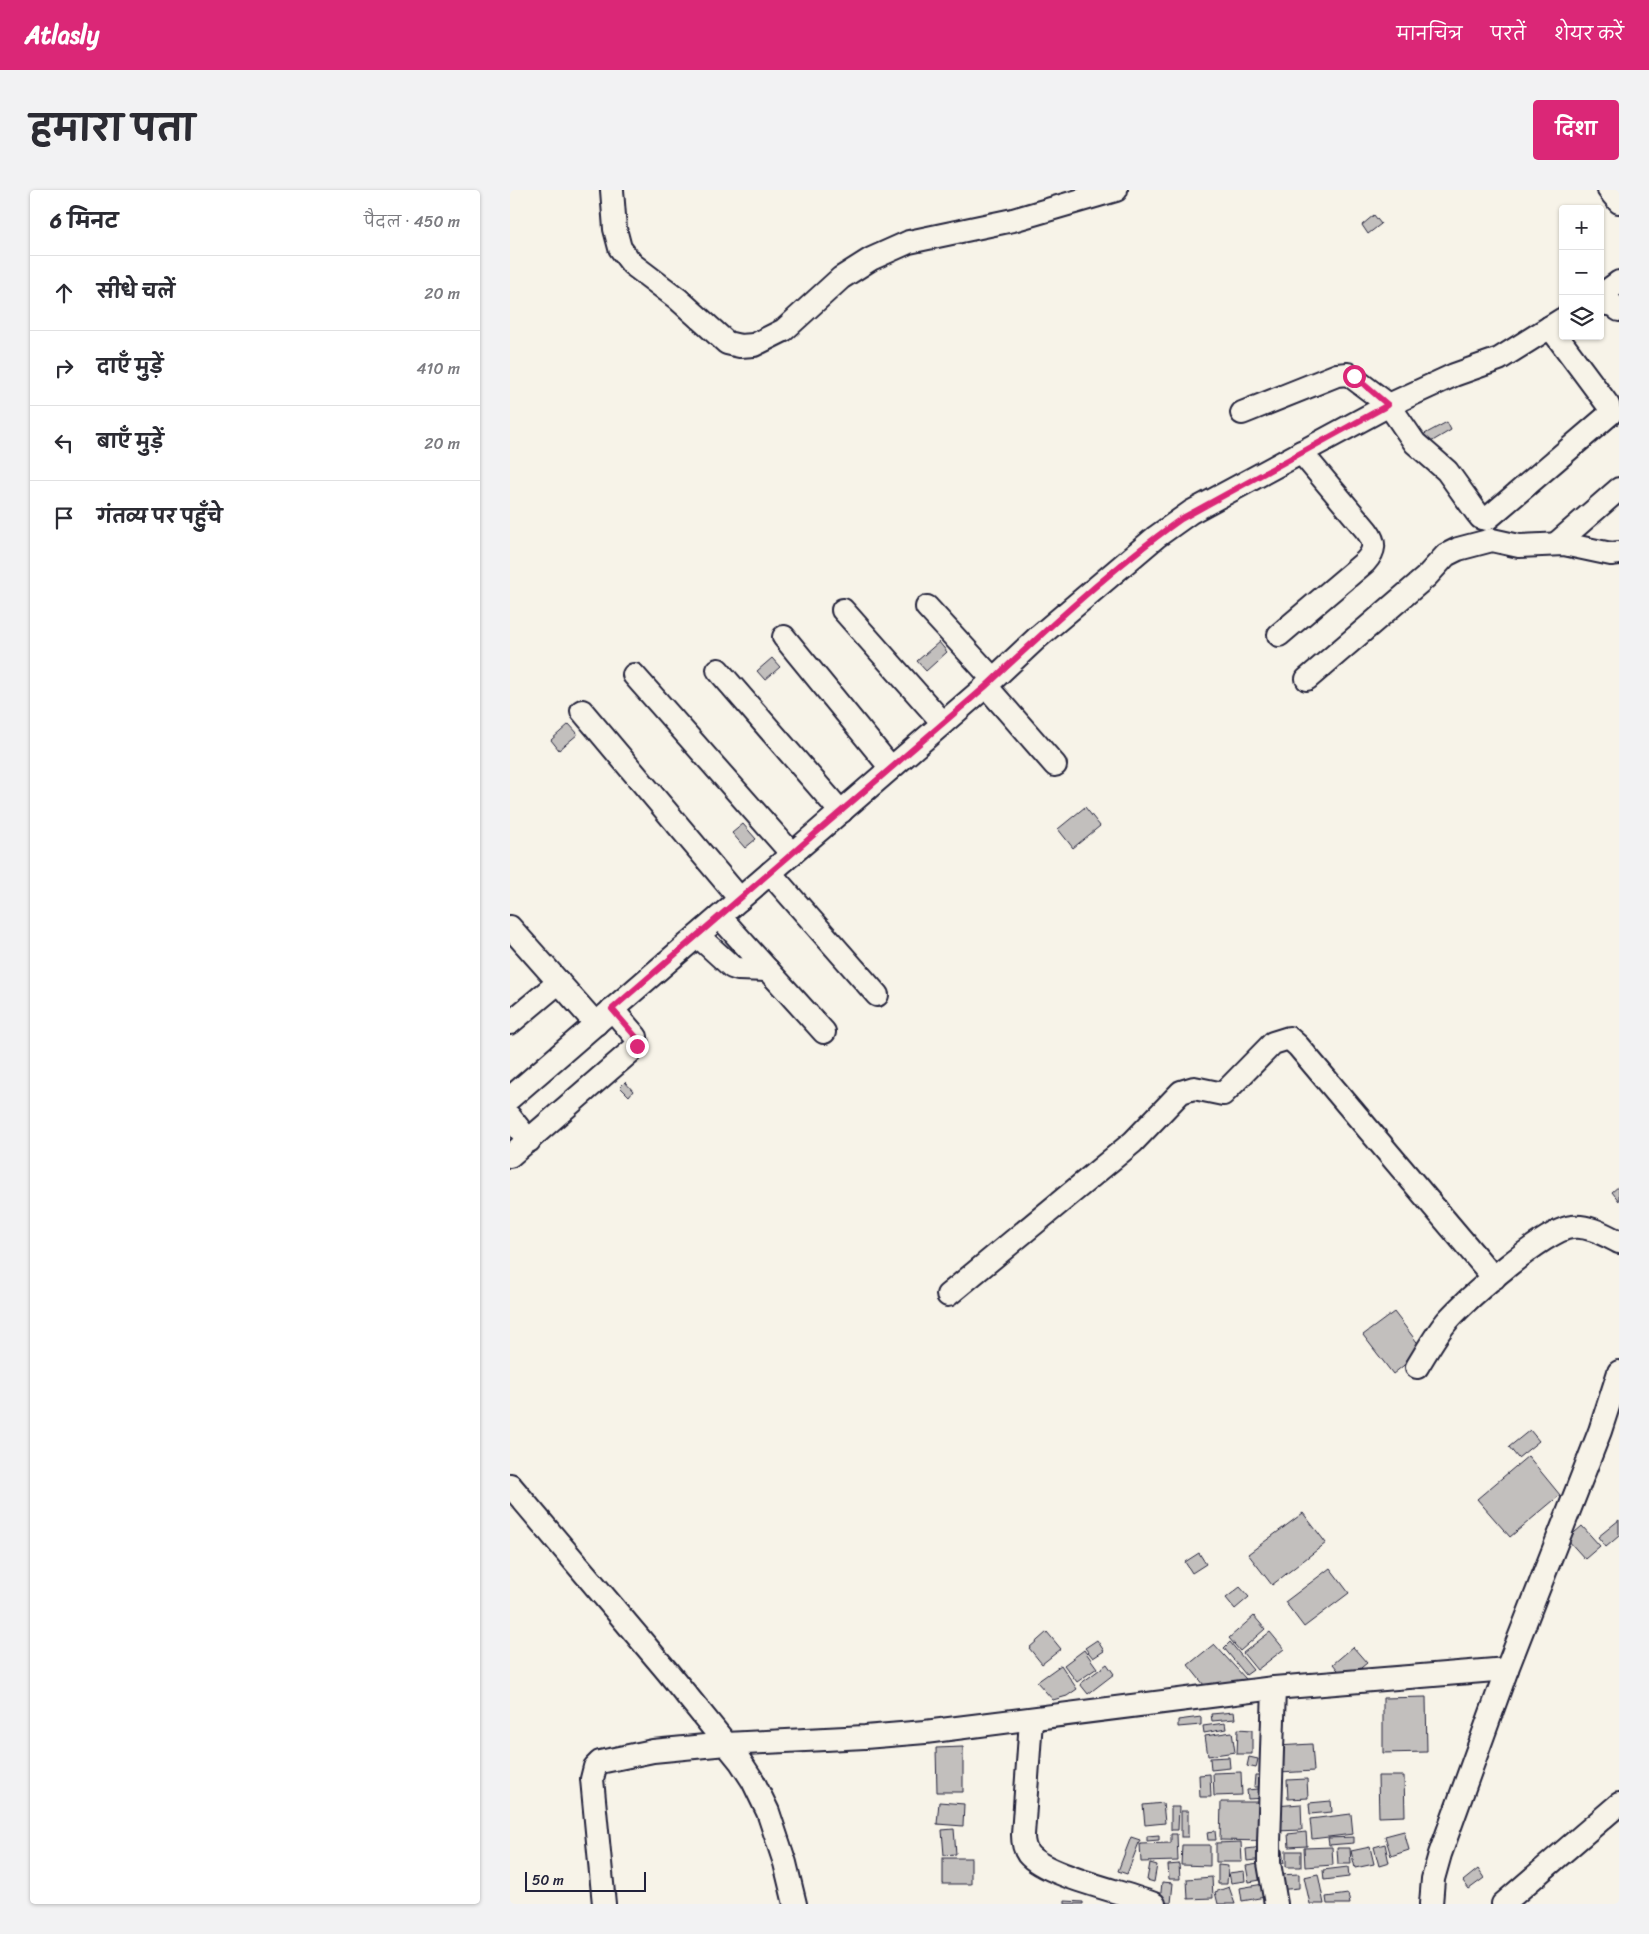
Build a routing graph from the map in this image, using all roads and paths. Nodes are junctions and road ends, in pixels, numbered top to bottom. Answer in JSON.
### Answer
{"nodes":[{"id":1,"x":612,"y":190,"type":"edge"},
{"id":2,"x":1116,"y":190,"type":"edge"},
{"id":3,"x":1609,"y":190,"type":"edge"},
{"id":4,"x":1619,"y":202,"type":"edge"},
{"id":5,"x":1619,"y":282,"type":"edge"},
{"id":6,"x":1601,"y":295,"type":"edge"},
{"id":7,"x":1604,"y":304,"type":"edge"},
{"id":8,"x":1619,"y":310,"type":"edge"},
{"id":9,"x":1557,"y":323,"type":"edge"},
{"id":10,"x":1388,"y":405,"type":"junction"},
{"id":11,"x":1242,"y":413,"type":"dead end"},
{"id":12,"x":1301,"y":452,"type":"junction"},
{"id":13,"x":1619,"y":489,"type":"edge"},
{"id":14,"x":1557,"y":544,"type":"junction"},
{"id":15,"x":1619,"y":553,"type":"edge"},
{"id":16,"x":927,"y":607,"type":"dead end"},
{"id":17,"x":843,"y":610,"type":"dead end"},
{"id":18,"x":1279,"y":635,"type":"dead end"},
{"id":19,"x":784,"y":637,"type":"dead end"},
{"id":20,"x":718,"y":670,"type":"dead end"},
{"id":21,"x":634,"y":675,"type":"dead end"},
{"id":22,"x":1307,"y":679,"type":"dead end"},
{"id":23,"x":990,"y":683,"type":"junction"},
{"id":24,"x":582,"y":711,"type":"dead end"},
{"id":25,"x":943,"y":724,"type":"junction"},
{"id":26,"x":1054,"y":765,"type":"dead end"},
{"id":27,"x":891,"y":768,"type":"junction"},
{"id":28,"x":841,"y":812,"type":"junction"},
{"id":29,"x":792,"y":854,"type":"junction"},
{"id":30,"x":770,"y":873,"type":"junction"},
{"id":31,"x":740,"y":899,"type":"junction"},
{"id":32,"x":720,"y":917,"type":"junction"},
{"id":33,"x":510,"y":927,"type":"edge"},
{"id":34,"x":698,"y":936,"type":"junction"},
{"id":35,"x":768,"y":970,"type":"junction"},
{"id":36,"x":559,"y":982,"type":"junction"},
{"id":37,"x":876,"y":995,"type":"dead end"},
{"id":38,"x":604,"y":1016,"type":"junction"},
{"id":39,"x":510,"y":1023,"type":"edge"},
{"id":40,"x":824,"y":1032,"type":"dead end"},
{"id":41,"x":510,"y":1098,"type":"edge"},
{"id":42,"x":510,"y":1117,"type":"edge"},
{"id":43,"x":528,"y":1141,"type":"junction"},
{"id":44,"x":510,"y":1156,"type":"edge"},
{"id":45,"x":1619,"y":1242,"type":"edge"},
{"id":46,"x":1494,"y":1278,"type":"junction"},
{"id":47,"x":948,"y":1295,"type":"dead end"},
{"id":48,"x":1417,"y":1367,"type":"dead end"},
{"id":49,"x":1619,"y":1372,"type":"edge"},
{"id":50,"x":510,"y":1485,"type":"edge"},
{"id":51,"x":1507,"y":1669,"type":"junction"},
{"id":52,"x":1274,"y":1688,"type":"junction"},
{"id":53,"x":1031,"y":1720,"type":"junction"},
{"id":54,"x":726,"y":1744,"type":"junction"},
{"id":55,"x":1617,"y":1810,"type":"edge"},
{"id":56,"x":604,"y":1904,"type":"edge"},
{"id":57,"x":795,"y":1904,"type":"edge"},
{"id":58,"x":1154,"y":1904,"type":"edge"},
{"id":59,"x":1276,"y":1904,"type":"edge"},
{"id":60,"x":1431,"y":1904,"type":"edge"},
{"id":61,"x":1503,"y":1904,"type":"edge"}],
"edges":[{"from":1,"to":2,"type":"street"},
{"from":3,"to":4,"type":"street"},
{"from":5,"to":6,"type":"street"},
{"from":7,"to":8,"type":"street"},
{"from":9,"to":10,"type":"street"},
{"from":9,"to":10,"type":"street"},
{"from":10,"to":11,"type":"street"},
{"from":10,"to":12,"type":"street"},
{"from":12,"to":18,"type":"street"},
{"from":12,"to":23,"type":"street"},
{"from":13,"to":14,"type":"street"},
{"from":14,"to":15,"type":"street"},
{"from":14,"to":22,"type":"street"},
{"from":16,"to":23,"type":"street"},
{"from":17,"to":25,"type":"street"},
{"from":19,"to":27,"type":"street"},
{"from":20,"to":28,"type":"street"},
{"from":21,"to":29,"type":"street"},
{"from":23,"to":25,"type":"street"},
{"from":23,"to":26,"type":"street"},
{"from":24,"to":31,"type":"street"},
{"from":25,"to":27,"type":"street"},
{"from":27,"to":28,"type":"street"},
{"from":28,"to":29,"type":"street"},
{"from":29,"to":30,"type":"street"},
{"from":30,"to":31,"type":"street"},
{"from":30,"to":37,"type":"street"},
{"from":31,"to":32,"type":"street"},
{"from":32,"to":34,"type":"street"},
{"from":32,"to":35,"type":"street"},
{"from":33,"to":36,"type":"street"},
{"from":34,"to":35,"type":"street"},
{"from":34,"to":38,"type":"street"},
{"from":35,"to":40,"type":"street"},
{"from":36,"to":38,"type":"street"},
{"from":36,"to":39,"type":"street"},
{"from":38,"to":41,"type":"street"},
{"from":38,"to":43,"type":"street"},
{"from":42,"to":43,"type":"street"},
{"from":43,"to":44,"type":"street"},
{"from":45,"to":46,"type":"street"},
{"from":46,"to":47,"type":"street"},
{"from":46,"to":48,"type":"street"},
{"from":49,"to":51,"type":"street"},
{"from":50,"to":54,"type":"street"},
{"from":51,"to":52,"type":"street"},
{"from":51,"to":60,"type":"street"},
{"from":52,"to":53,"type":"street"},
{"from":52,"to":59,"type":"street"},
{"from":53,"to":54,"type":"street"},
{"from":53,"to":58,"type":"street"},
{"from":54,"to":56,"type":"street"},
{"from":54,"to":57,"type":"street"},
{"from":55,"to":61,"type":"street"}]}
